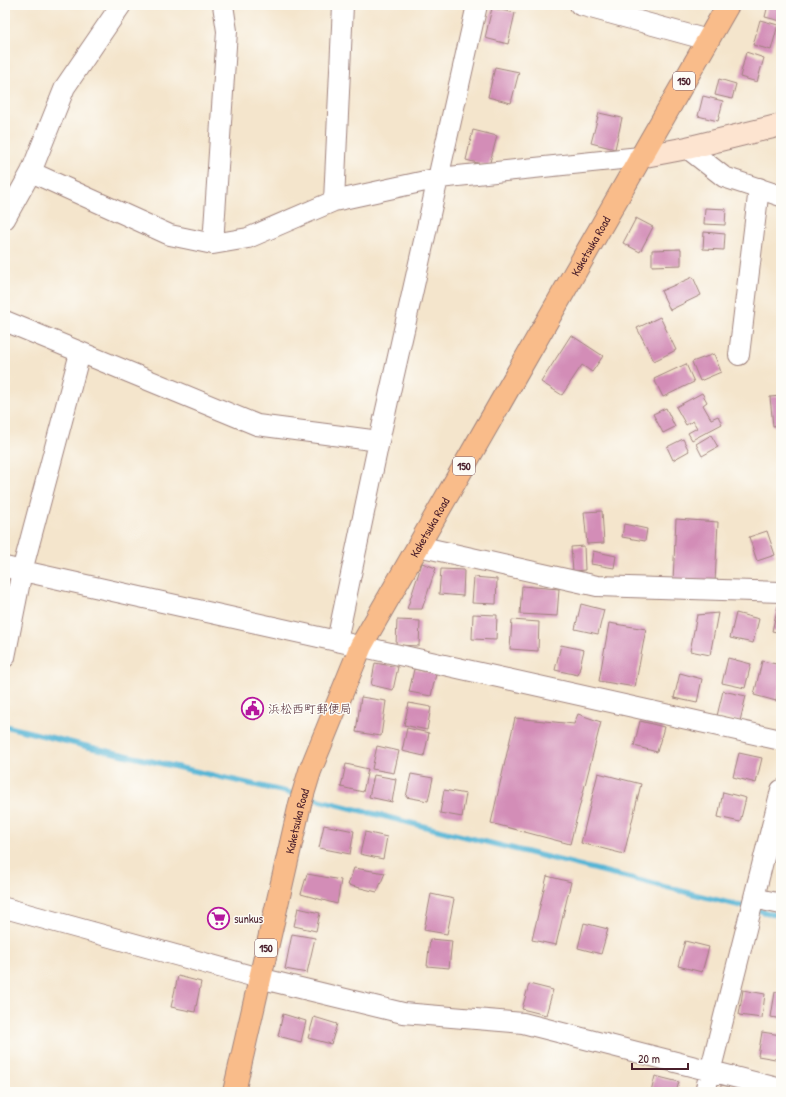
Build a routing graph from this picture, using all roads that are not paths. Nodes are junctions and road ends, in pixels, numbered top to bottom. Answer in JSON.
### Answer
{"nodes":[{"id":1,"x":122,"y":5,"type":"edge"},
{"id":2,"x":223,"y":5,"type":"edge"},
{"id":3,"x":343,"y":5,"type":"edge"},
{"id":4,"x":477,"y":5,"type":"edge"},
{"id":5,"x":580,"y":5,"type":"edge"},
{"id":6,"x":728,"y":5,"type":"edge"},
{"id":7,"x":708,"y":40,"type":"junction"},
{"id":8,"x":781,"y":125,"type":"edge"},
{"id":9,"x":687,"y":148,"type":"junction"},
{"id":10,"x":640,"y":157,"type":"junction"},
{"id":11,"x":31,"y":172,"type":"junction"},
{"id":12,"x":439,"y":178,"type":"junction"},
{"id":13,"x":759,"y":188,"type":"junction"},
{"id":14,"x":781,"y":196,"type":"edge"},
{"id":15,"x":334,"y":201,"type":"junction"},
{"id":16,"x":5,"y":219,"type":"edge"},
{"id":17,"x":213,"y":244,"type":"junction"},
{"id":18,"x":5,"y":321,"type":"edge"},
{"id":19,"x":80,"y":353,"type":"junction"},
{"id":20,"x":739,"y":355,"type":"dead end"},
{"id":21,"x":379,"y":441,"type":"junction"},
{"id":22,"x":418,"y":546,"type":"junction"},
{"id":23,"x":14,"y":569,"type":"edge"},
{"id":24,"x":781,"y":592,"type":"edge"},
{"id":25,"x":337,"y":641,"type":"junction"},
{"id":26,"x":361,"y":646,"type":"junction"},
{"id":27,"x":5,"y":657,"type":"edge"},
{"id":28,"x":781,"y":740,"type":"edge"},
{"id":29,"x":781,"y":790,"type":"edge"},
{"id":30,"x":753,"y":904,"type":"junction"},
{"id":31,"x":781,"y":904,"type":"edge"},
{"id":32,"x":5,"y":908,"type":"edge"},
{"id":33,"x":259,"y":978,"type":"junction"},
{"id":34,"x":710,"y":1071,"type":"junction"},
{"id":35,"x":781,"y":1089,"type":"edge"},
{"id":36,"x":234,"y":1092,"type":"edge"},
{"id":37,"x":705,"y":1092,"type":"edge"}],
"edges":[{"from":1,"to":11,"type":"street"},
{"from":2,"to":17,"type":"street"},
{"from":3,"to":15,"type":"street"},
{"from":4,"to":12,"type":"street"},
{"from":5,"to":7,"type":"street"},
{"from":6,"to":7,"type":"highway","name":"Kaketsuka Road","number":"150"},
{"from":7,"to":10,"type":"highway","name":"Kaketsuka Road","number":"150"},
{"from":8,"to":9,"type":"main road"},
{"from":9,"to":10,"type":"main road"},
{"from":9,"to":13,"type":"street"},
{"from":10,"to":12,"type":"street"},
{"from":10,"to":22,"type":"highway","name":"Kaketsuka Road","number":"150"},
{"from":11,"to":16,"type":"street"},
{"from":11,"to":17,"type":"street"},
{"from":12,"to":15,"type":"street"},
{"from":12,"to":21,"type":"street"},
{"from":13,"to":14,"type":"street"},
{"from":13,"to":20,"type":"street"},
{"from":15,"to":17,"type":"street"},
{"from":18,"to":19,"type":"street"},
{"from":19,"to":21,"type":"street"},
{"from":19,"to":23,"type":"street"},
{"from":21,"to":25,"type":"street"},
{"from":22,"to":24,"type":"street"},
{"from":22,"to":26,"type":"highway","name":"Kaketsuka Road","number":"150"},
{"from":23,"to":25,"type":"street"},
{"from":23,"to":27,"type":"street"},
{"from":25,"to":26,"type":"street"},
{"from":26,"to":28,"type":"street"},
{"from":26,"to":33,"type":"highway","name":"Kaketsuka Road","number":"150"},
{"from":29,"to":30,"type":"street"},
{"from":30,"to":31,"type":"street"},
{"from":30,"to":34,"type":"street"},
{"from":32,"to":33,"type":"street"},
{"from":33,"to":34,"type":"street"},
{"from":33,"to":36,"type":"highway","name":"Kaketsuka Road","number":"150"},
{"from":34,"to":35,"type":"street"},
{"from":34,"to":37,"type":"street"}]}
